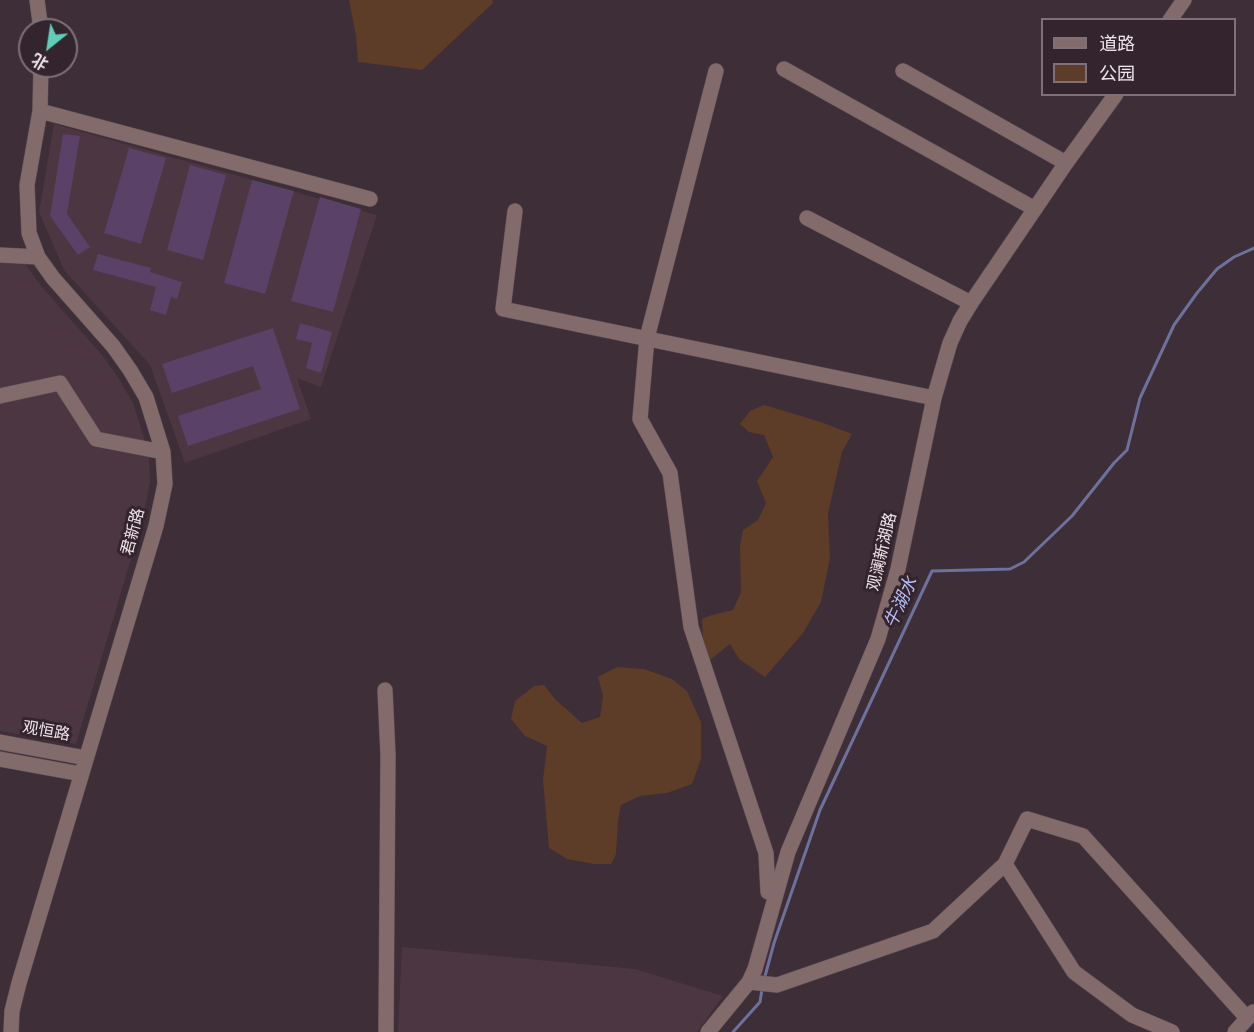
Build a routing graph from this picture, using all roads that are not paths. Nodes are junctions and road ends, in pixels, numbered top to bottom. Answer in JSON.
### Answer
{"nodes":[{"id":1,"x":37,"y":0,"type":"edge"},
{"id":2,"x":1184,"y":0,"type":"edge"},
{"id":3,"x":39,"y":18,"type":"edge"},
{"id":4,"x":1171,"y":18,"type":"edge"},
{"id":5,"x":784,"y":69,"type":"dead end"},
{"id":6,"x":903,"y":70,"type":"dead end"},
{"id":7,"x":716,"y":71,"type":"dead end"},
{"id":8,"x":41,"y":78,"type":"edge"},
{"id":9,"x":1115,"y":96,"type":"edge"},
{"id":10,"x":40,"y":111,"type":"junction"},
{"id":11,"x":1066,"y":164,"type":"junction"},
{"id":12,"x":370,"y":199,"type":"dead end"},
{"id":13,"x":1035,"y":209,"type":"junction"},
{"id":14,"x":515,"y":211,"type":"dead end"},
{"id":15,"x":807,"y":218,"type":"dead end"},
{"id":16,"x":0,"y":255,"type":"edge"},
{"id":17,"x":38,"y":257,"type":"junction"},
{"id":18,"x":971,"y":303,"type":"junction"},
{"id":19,"x":647,"y":338,"type":"junction"},
{"id":20,"x":0,"y":396,"type":"edge"},
{"id":21,"x":934,"y":398,"type":"junction"},
{"id":22,"x":163,"y":452,"type":"junction"},
{"id":23,"x":385,"y":690,"type":"dead end"},
{"id":24,"x":0,"y":742,"type":"edge"},
{"id":25,"x":86,"y":758,"type":"junction"},
{"id":26,"x":0,"y":759,"type":"edge"},
{"id":27,"x":81,"y":774,"type":"junction"},
{"id":28,"x":1005,"y":864,"type":"junction"},
{"id":29,"x":768,"y":892,"type":"dead end"},
{"id":30,"x":752,"y":983,"type":"junction"},
{"id":31,"x":1251,"y":1014,"type":"edge"},
{"id":32,"x":11,"y":1032,"type":"edge"},
{"id":33,"x":386,"y":1032,"type":"edge"},
{"id":34,"x":708,"y":1032,"type":"edge"},
{"id":35,"x":1172,"y":1032,"type":"edge"},
{"id":36,"x":1235,"y":1032,"type":"edge"}],
"edges":[{"from":1,"to":3,"type":"street"},
{"from":2,"to":4,"type":"street"},
{"from":5,"to":13,"type":"street"},
{"from":6,"to":11,"type":"street"},
{"from":7,"to":19,"type":"street"},
{"from":8,"to":10,"type":"street","name":"君新路"},
{"from":9,"to":11,"type":"street","name":"观澜新湖路"},
{"from":10,"to":12,"type":"street"},
{"from":10,"to":17,"type":"street","name":"君新路"},
{"from":11,"to":13,"type":"street","name":"观澜新湖路"},
{"from":13,"to":18,"type":"street","name":"观澜新湖路"},
{"from":14,"to":19,"type":"street"},
{"from":15,"to":18,"type":"street"},
{"from":16,"to":17,"type":"street"},
{"from":17,"to":22,"type":"street","name":"君新路"},
{"from":18,"to":21,"type":"street","name":"观澜新湖路"},
{"from":19,"to":21,"type":"street"},
{"from":19,"to":29,"type":"street"},
{"from":20,"to":22,"type":"street"},
{"from":21,"to":30,"type":"street","name":"观澜新湖路"},
{"from":22,"to":25,"type":"street","name":"君新路"},
{"from":23,"to":33,"type":"street"},
{"from":24,"to":25,"type":"street","name":"观恒路"},
{"from":25,"to":27,"type":"street","name":"君新路"},
{"from":26,"to":27,"type":"street"},
{"from":27,"to":32,"type":"street","name":"君新路"},
{"from":28,"to":30,"type":"street"},
{"from":28,"to":31,"type":"street"},
{"from":28,"to":35,"type":"street"},
{"from":30,"to":34,"type":"street","name":"观澜新湖路"},
{"from":31,"to":36,"type":"street"}]}
